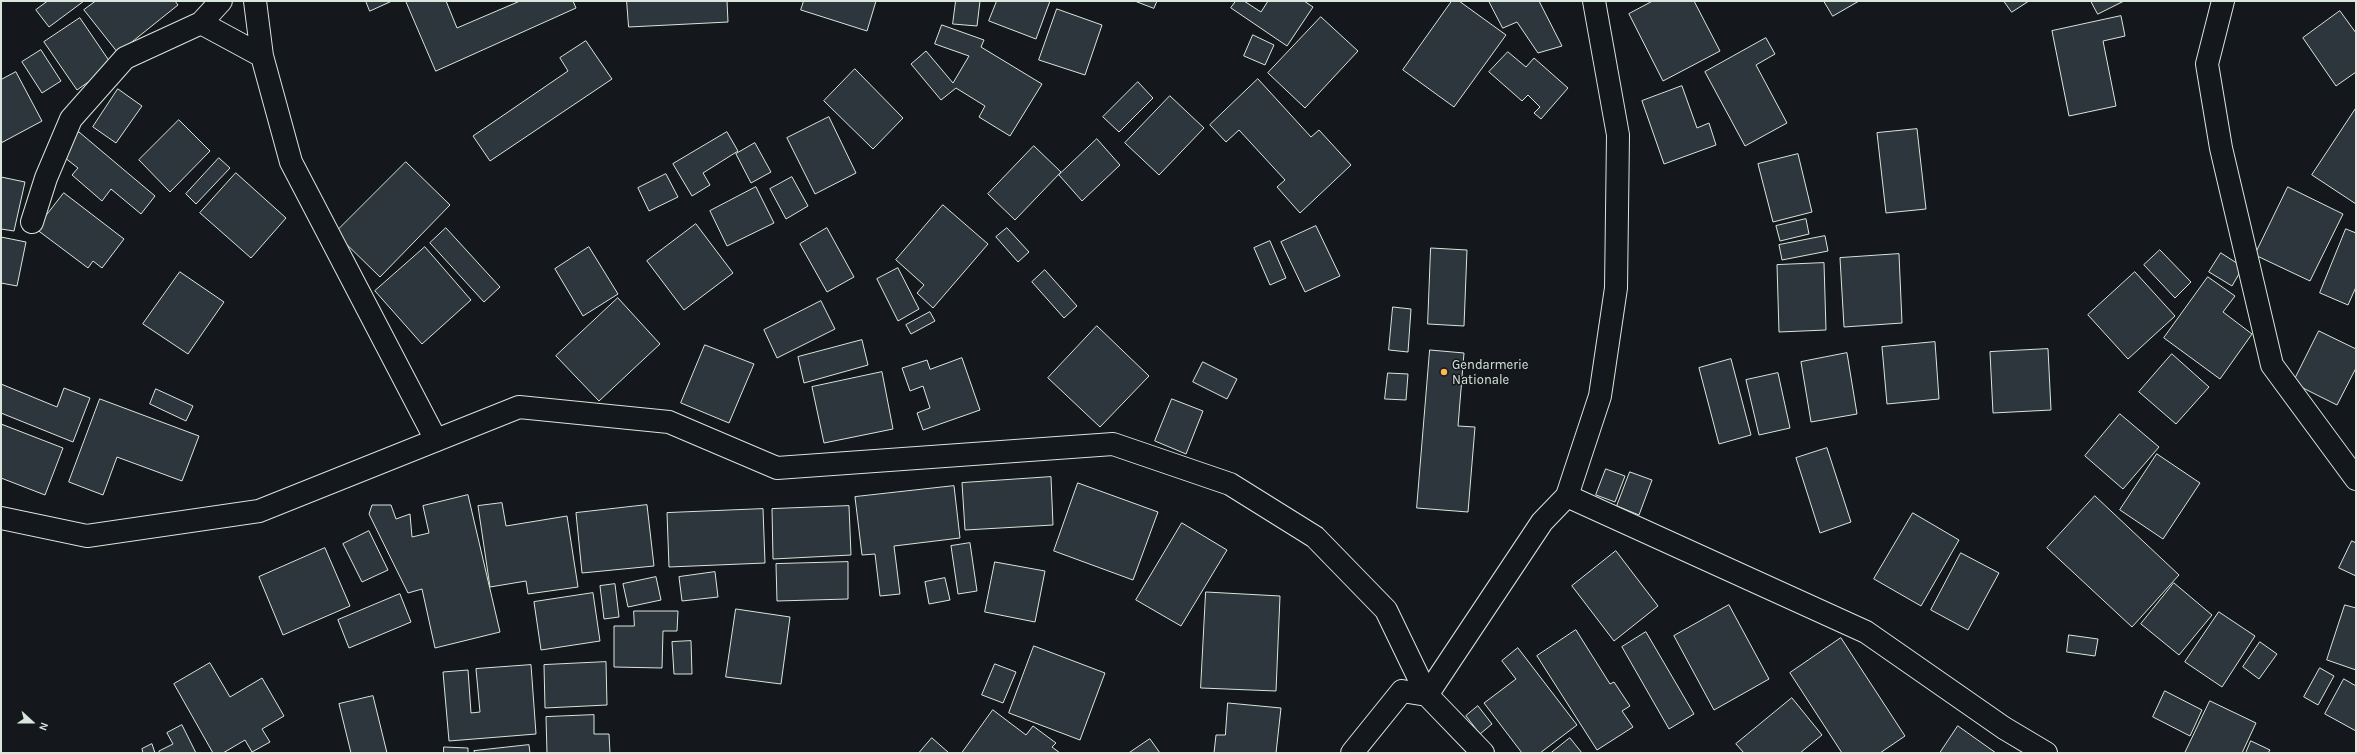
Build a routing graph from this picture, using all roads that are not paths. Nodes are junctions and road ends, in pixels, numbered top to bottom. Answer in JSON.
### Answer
{"nodes":[{"id":1,"x":222,"y":1,"type":"edge"},
{"id":2,"x":255,"y":1,"type":"edge"},
{"id":3,"x":1594,"y":1,"type":"edge"},
{"id":4,"x":2223,"y":1,"type":"edge"},
{"id":5,"x":201,"y":23,"type":"junction"},
{"id":6,"x":262,"y":56,"type":"junction"},
{"id":7,"x":32,"y":222,"type":"dead end"},
{"id":8,"x":436,"y":440,"type":"junction"},
{"id":9,"x":2356,"y":479,"type":"edge"},
{"id":10,"x":1567,"y":496,"type":"junction"},
{"id":11,"x":1,"y":518,"type":"edge"},
{"id":12,"x":1427,"y":695,"type":"junction"},
{"id":13,"x":1352,"y":753,"type":"edge"},
{"id":14,"x":1483,"y":753,"type":"edge"},
{"id":15,"x":2046,"y":753,"type":"edge"}],
"edges":[{"from":1,"to":5,"type":"street"},
{"from":2,"to":6,"type":"street"},
{"from":3,"to":10,"type":"street"},
{"from":4,"to":9,"type":"street"},
{"from":5,"to":6,"type":"street"},
{"from":5,"to":7,"type":"street"},
{"from":6,"to":8,"type":"street"},
{"from":8,"to":11,"type":"street"},
{"from":8,"to":12,"type":"street"},
{"from":10,"to":12,"type":"street"},
{"from":10,"to":15,"type":"street"},
{"from":12,"to":13,"type":"street"},
{"from":12,"to":14,"type":"street"}]}
